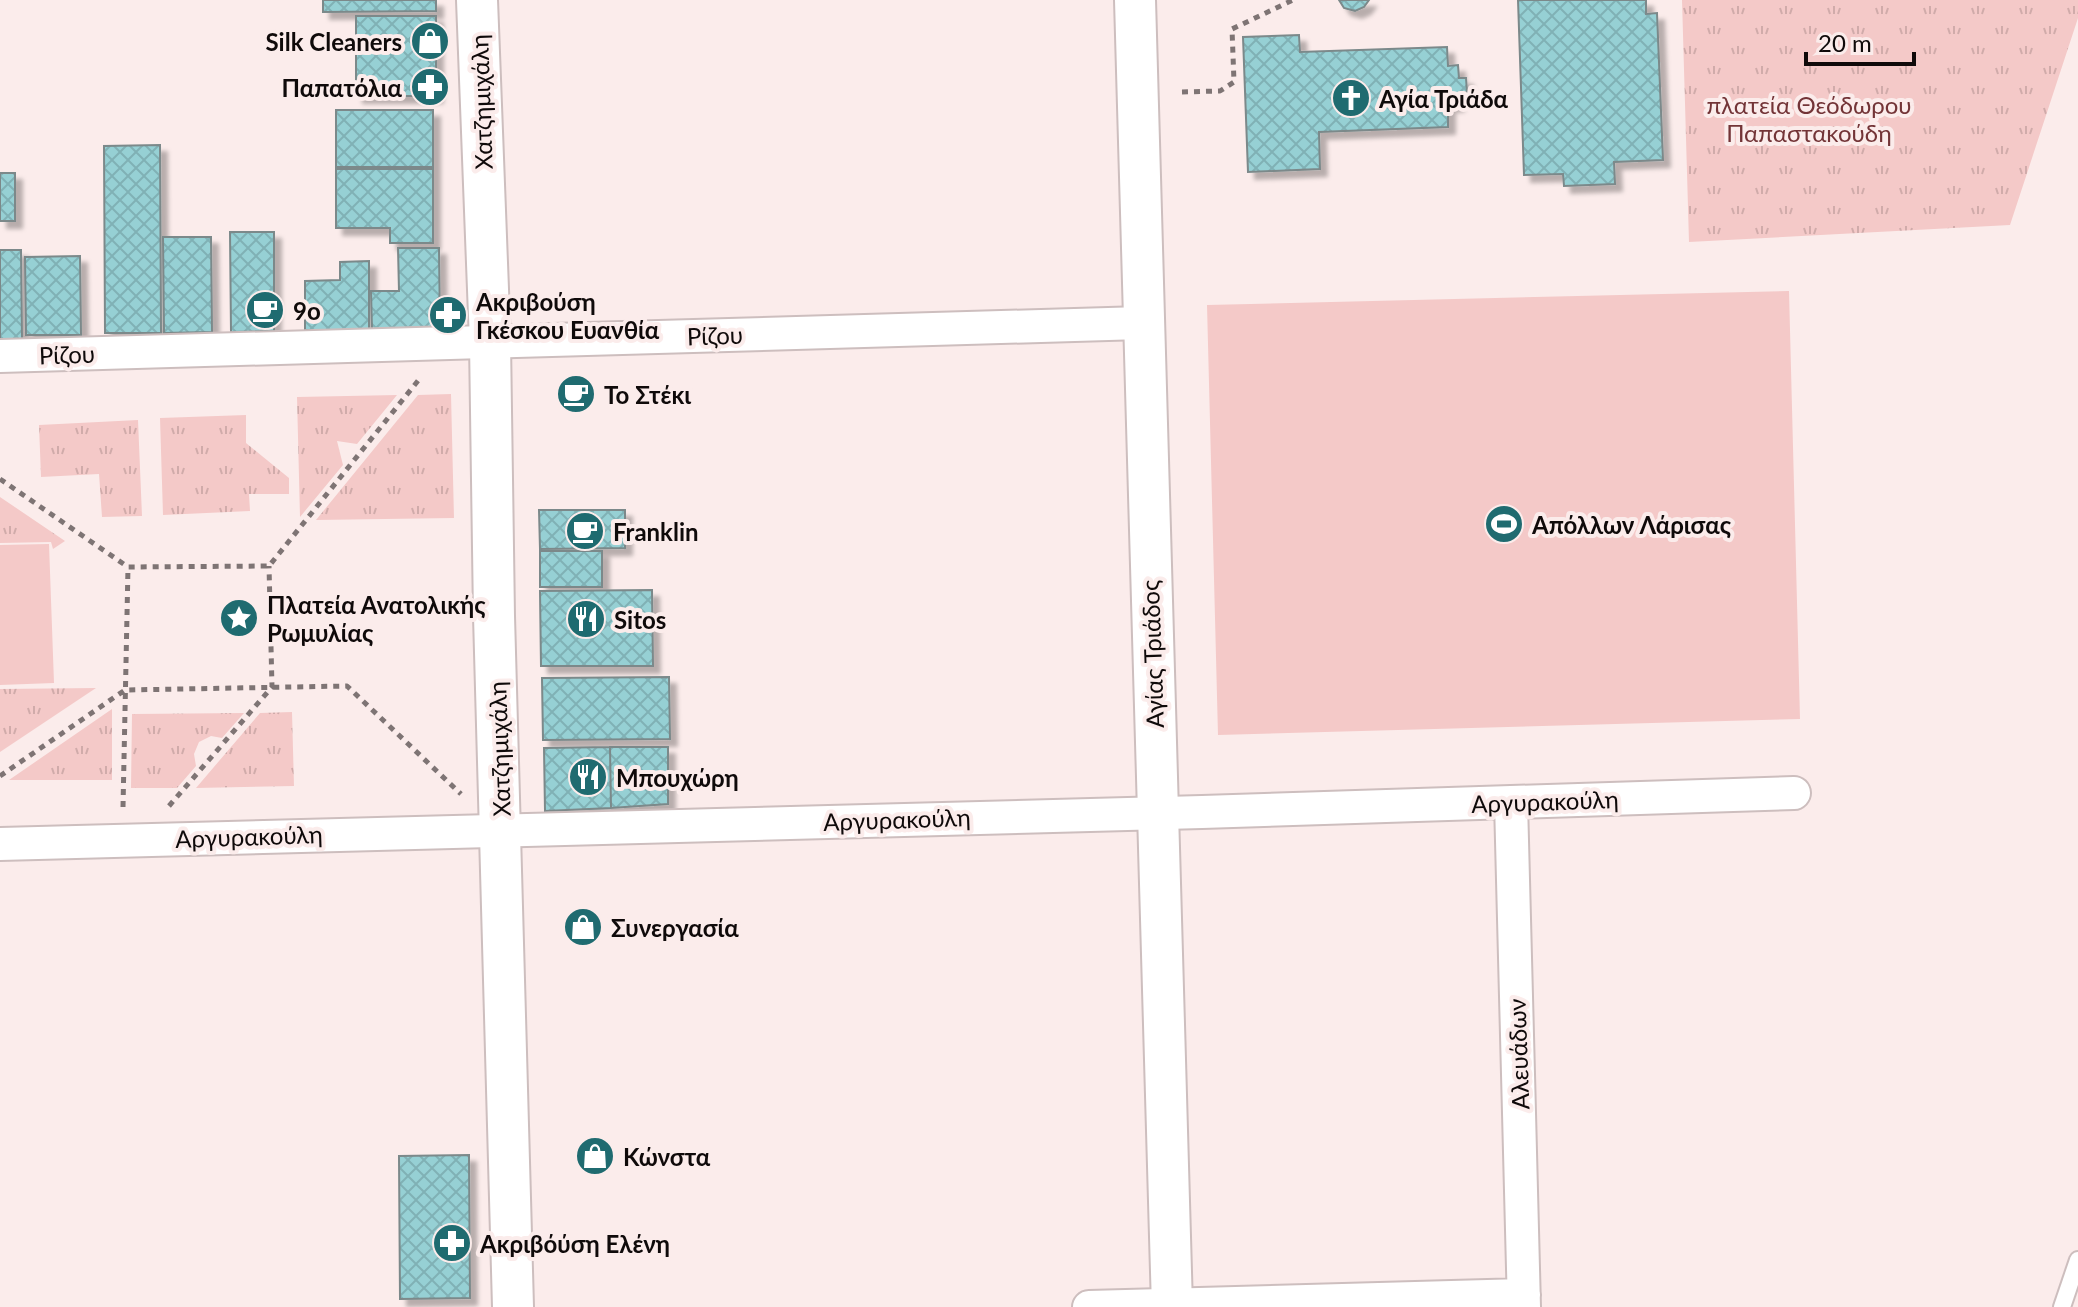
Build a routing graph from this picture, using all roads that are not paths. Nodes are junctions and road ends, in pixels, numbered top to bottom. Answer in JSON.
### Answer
{"nodes":[{"id":1,"x":477,"y":0,"type":"edge"},
{"id":2,"x":1135,"y":0,"type":"edge"},
{"id":3,"x":1142,"y":323,"type":"junction"},
{"id":4,"x":490,"y":342,"type":"junction"},
{"id":5,"x":0,"y":356,"type":"edge"},
{"id":6,"x":1794,"y":793,"type":"dead end"},
{"id":7,"x":1511,"y":802,"type":"junction"},
{"id":8,"x":1156,"y":812,"type":"junction"},
{"id":9,"x":501,"y":829,"type":"junction"},
{"id":10,"x":0,"y":844,"type":"edge"},
{"id":11,"x":2078,"y":1260,"type":"edge"},
{"id":12,"x":1524,"y":1301,"type":"edge"},
{"id":13,"x":1172,"y":1306,"type":"edge"},
{"id":14,"x":513,"y":1307,"type":"edge"},
{"id":15,"x":1089,"y":1307,"type":"edge"},
{"id":16,"x":2062,"y":1307,"type":"edge"}],
"edges":[{"from":1,"to":4,"type":"street","name":"Χατζημιχάλη"},
{"from":2,"to":3,"type":"street","name":"Αγίας Τριάδος"},
{"from":3,"to":4,"type":"street","name":"Ρίζου"},
{"from":3,"to":8,"type":"street","name":"Αγίας Τριάδος"},
{"from":4,"to":5,"type":"street","name":"Ρίζου"},
{"from":4,"to":9,"type":"street","name":"Χατζημιχάλη"},
{"from":6,"to":7,"type":"street","name":"Αργυρακούλη"},
{"from":7,"to":8,"type":"street","name":"Αργυρακούλη"},
{"from":7,"to":12,"type":"street","name":"Αλευάδων"},
{"from":8,"to":9,"type":"street","name":"Αργυρακούλη"},
{"from":8,"to":13,"type":"street","name":"Αγίας Τριάδος"},
{"from":9,"to":10,"type":"street","name":"Αργυρακούλη"},
{"from":9,"to":14,"type":"street","name":"Χατζημιχάλη"},
{"from":11,"to":16,"type":"lane"},
{"from":12,"to":13,"type":"street"},
{"from":13,"to":15,"type":"street"}]}
